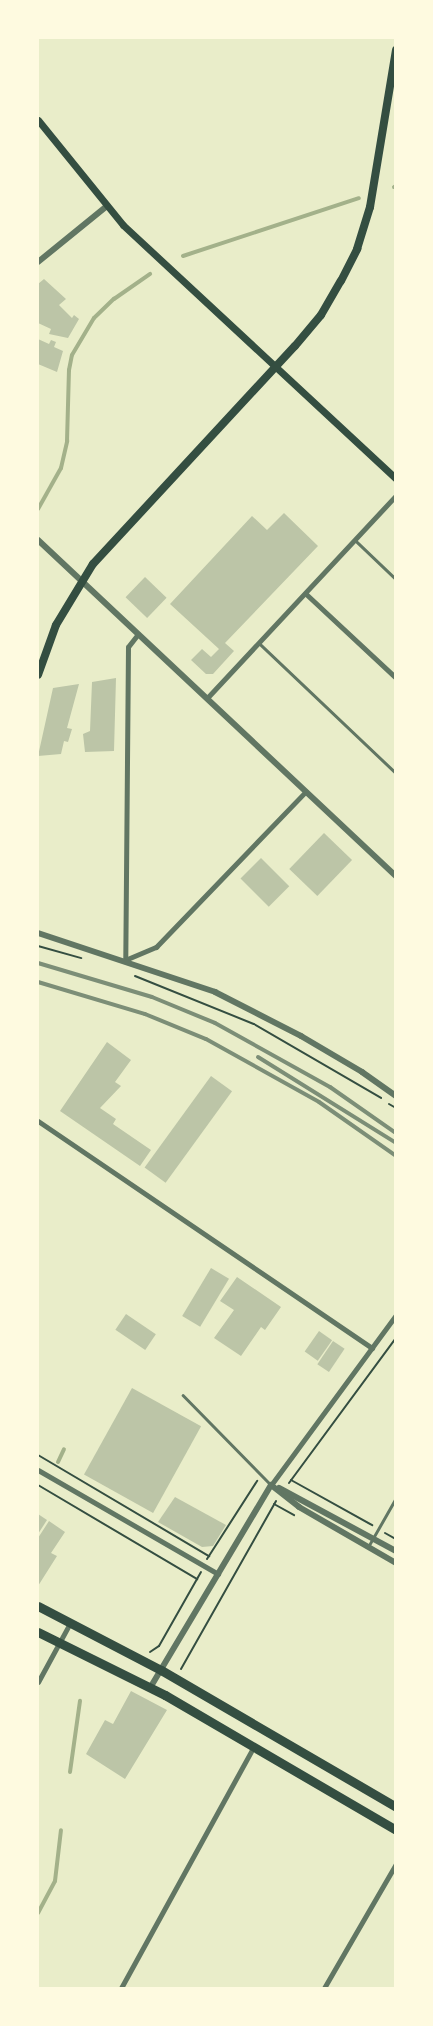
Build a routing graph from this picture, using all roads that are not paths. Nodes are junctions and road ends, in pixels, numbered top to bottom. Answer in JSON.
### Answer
{"nodes":[{"id":1,"x":396,"y":50,"type":"edge"},
{"id":2,"x":38,"y":120,"type":"edge"},
{"id":3,"x":107,"y":206,"type":"junction"},
{"id":4,"x":38,"y":262,"type":"edge"},
{"id":5,"x":276,"y":367,"type":"junction"},
{"id":6,"x":396,"y":479,"type":"edge"},
{"id":7,"x":396,"y":494,"type":"edge"},
{"id":8,"x":354,"y":539,"type":"junction"},
{"id":9,"x":38,"y":540,"type":"edge"},
{"id":10,"x":396,"y":579,"type":"edge"},
{"id":11,"x":81,"y":581,"type":"junction"},
{"id":12,"x":306,"y":594,"type":"junction"},
{"id":13,"x":138,"y":634,"type":"junction"},
{"id":14,"x":259,"y":643,"type":"junction"},
{"id":15,"x":38,"y":675,"type":"edge"},
{"id":16,"x":396,"y":678,"type":"edge"},
{"id":17,"x":207,"y":698,"type":"junction"},
{"id":18,"x":396,"y":773,"type":"edge"},
{"id":19,"x":306,"y":791,"type":"junction"},
{"id":20,"x":396,"y":876,"type":"edge"},
{"id":21,"x":38,"y":933,"type":"edge"},
{"id":22,"x":125,"y":960,"type":"junction"},
{"id":23,"x":396,"y":1096,"type":"edge"},
{"id":24,"x":38,"y":1120,"type":"edge"},
{"id":25,"x":396,"y":1315,"type":"edge"},
{"id":26,"x":372,"y":1348,"type":"junction"},
{"id":27,"x":182,"y":1395,"type":"dead end"},
{"id":28,"x":38,"y":1470,"type":"edge"},
{"id":29,"x":271,"y":1485,"type":"junction"},
{"id":30,"x":396,"y":1498,"type":"edge"},
{"id":31,"x":373,"y":1538,"type":"junction"},
{"id":32,"x":368,"y":1547,"type":"junction"},
{"id":33,"x":396,"y":1551,"type":"edge"},
{"id":34,"x":396,"y":1563,"type":"edge"},
{"id":35,"x":218,"y":1574,"type":"junction"},
{"id":36,"x":38,"y":1606,"type":"edge"},
{"id":37,"x":70,"y":1623,"type":"junction"},
{"id":38,"x":38,"y":1632,"type":"edge"},
{"id":39,"x":59,"y":1642,"type":"junction"},
{"id":40,"x":162,"y":1670,"type":"junction"},
{"id":41,"x":38,"y":1682,"type":"edge"},
{"id":42,"x":150,"y":1688,"type":"junction"},
{"id":43,"x":253,"y":1748,"type":"junction"},
{"id":44,"x":396,"y":1808,"type":"edge"},
{"id":45,"x":396,"y":1830,"type":"edge"},
{"id":46,"x":396,"y":1864,"type":"edge"},
{"id":47,"x":121,"y":1988,"type":"edge"},
{"id":48,"x":324,"y":1988,"type":"edge"}],
"edges":[{"from":1,"to":5,"type":"main road"},
{"from":2,"to":3,"type":"main road"},
{"from":3,"to":4,"type":"street"},
{"from":3,"to":5,"type":"main road"},
{"from":5,"to":6,"type":"main road"},
{"from":5,"to":11,"type":"main road"},
{"from":7,"to":8,"type":"street"},
{"from":8,"to":10,"type":"lane"},
{"from":8,"to":12,"type":"street"},
{"from":9,"to":11,"type":"street"},
{"from":11,"to":13,"type":"street"},
{"from":11,"to":15,"type":"main road"},
{"from":12,"to":14,"type":"street"},
{"from":12,"to":16,"type":"street"},
{"from":13,"to":17,"type":"street"},
{"from":13,"to":22,"type":"street"},
{"from":14,"to":17,"type":"street"},
{"from":14,"to":18,"type":"lane"},
{"from":17,"to":19,"type":"street"},
{"from":19,"to":20,"type":"street"},
{"from":19,"to":22,"type":"street"},
{"from":21,"to":22,"type":"street"},
{"from":22,"to":23,"type":"street"},
{"from":24,"to":26,"type":"street"},
{"from":25,"to":26,"type":"street"},
{"from":26,"to":29,"type":"street"},
{"from":27,"to":29,"type":"lane"},
{"from":28,"to":35,"type":"street"},
{"from":29,"to":31,"type":"street"},
{"from":29,"to":32,"type":"street"},
{"from":29,"to":35,"type":"street"},
{"from":30,"to":31,"type":"lane"},
{"from":31,"to":32,"type":"lane"},
{"from":31,"to":33,"type":"street"},
{"from":32,"to":34,"type":"street"},
{"from":35,"to":40,"type":"street"},
{"from":36,"to":37,"type":"highway"},
{"from":37,"to":39,"type":"street"},
{"from":37,"to":40,"type":"highway"},
{"from":38,"to":39,"type":"highway"},
{"from":39,"to":41,"type":"street"},
{"from":39,"to":42,"type":"highway"},
{"from":40,"to":42,"type":"street"},
{"from":40,"to":44,"type":"highway"},
{"from":42,"to":43,"type":"highway"},
{"from":43,"to":45,"type":"highway"},
{"from":43,"to":47,"type":"street"},
{"from":46,"to":48,"type":"street"}]}
